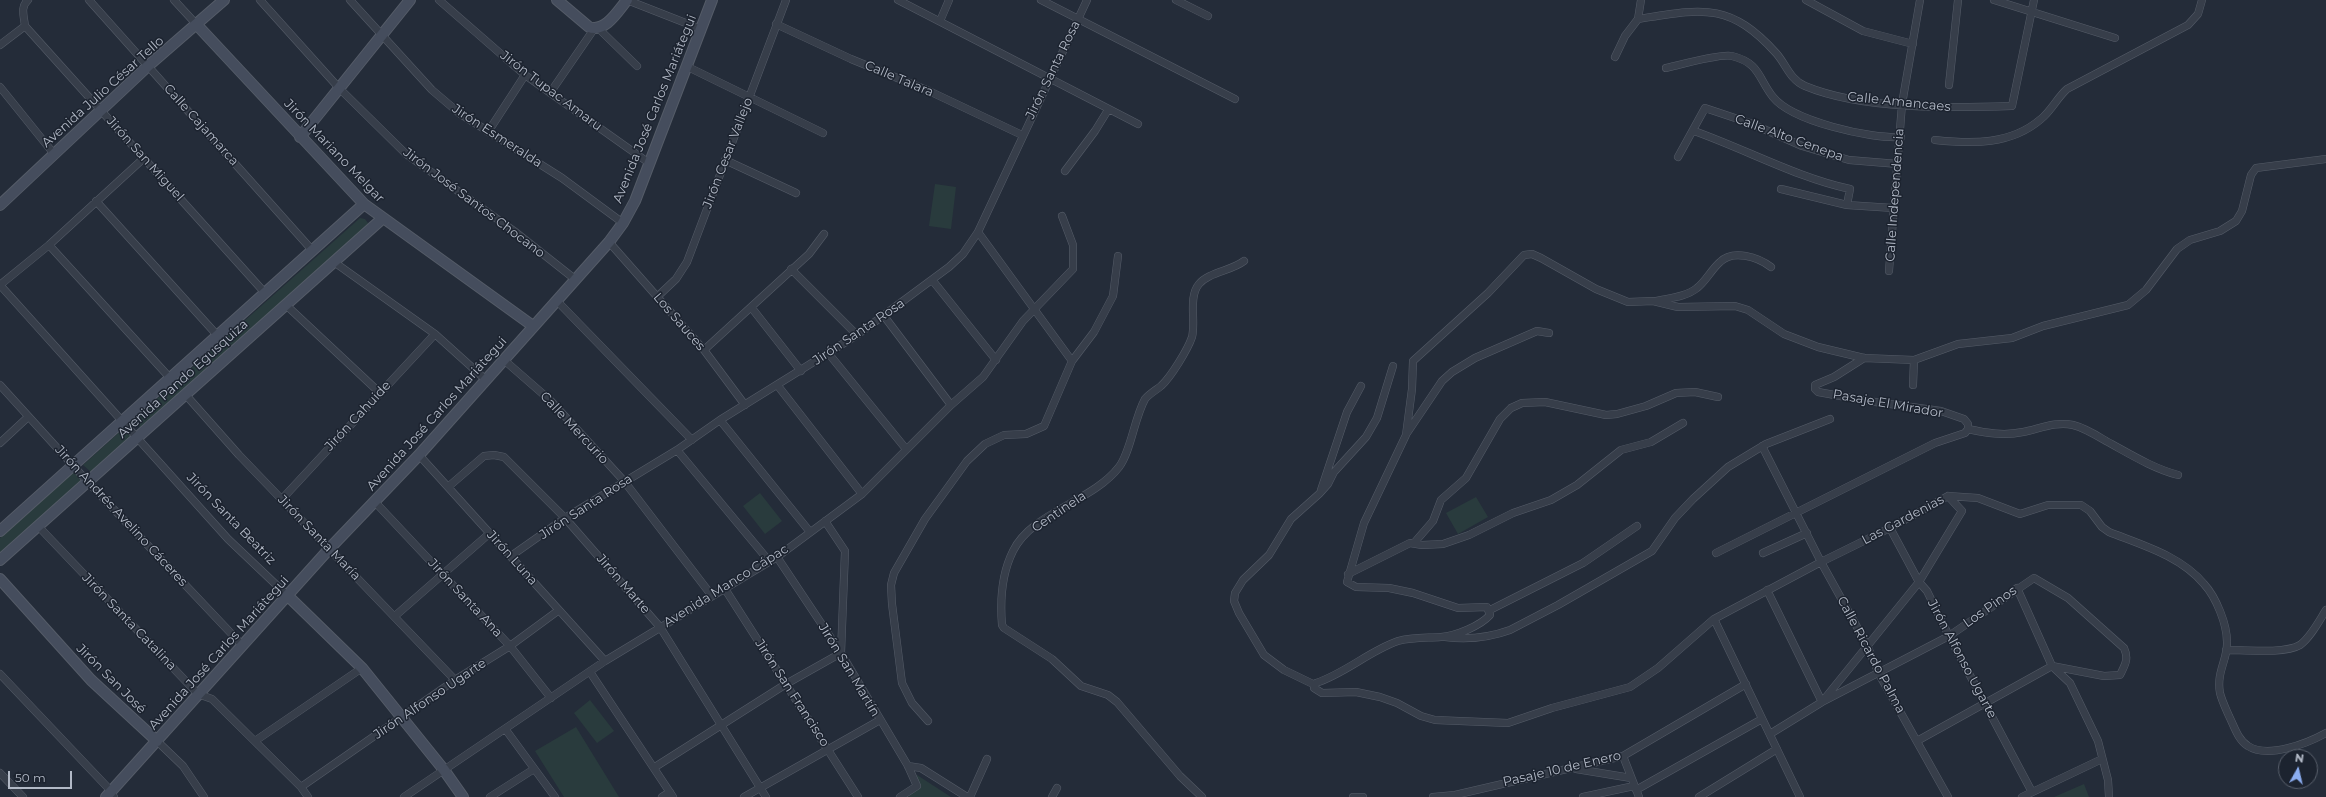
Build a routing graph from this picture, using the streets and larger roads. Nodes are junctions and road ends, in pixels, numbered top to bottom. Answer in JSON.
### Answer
{"nodes":[{"id":1,"x":28,"y":0,"type":"edge"},
{"id":2,"x":89,"y":0,"type":"edge"},
{"id":3,"x":174,"y":0,"type":"edge"},
{"id":4,"x":224,"y":0,"type":"edge"},
{"id":5,"x":260,"y":0,"type":"edge"},
{"id":6,"x":350,"y":0,"type":"edge"},
{"id":7,"x":410,"y":0,"type":"edge"},
{"id":8,"x":439,"y":0,"type":"edge"},
{"id":9,"x":557,"y":0,"type":"edge"},
{"id":10,"x":627,"y":0,"type":"edge"},
{"id":11,"x":712,"y":0,"type":"edge"},
{"id":12,"x":786,"y":0,"type":"edge"},
{"id":13,"x":898,"y":0,"type":"edge"},
{"id":14,"x":949,"y":0,"type":"edge"},
{"id":15,"x":1041,"y":0,"type":"edge"},
{"id":16,"x":1087,"y":0,"type":"edge"},
{"id":17,"x":1176,"y":0,"type":"edge"},
{"id":18,"x":1641,"y":0,"type":"edge"},
{"id":19,"x":1806,"y":0,"type":"edge"},
{"id":20,"x":1820,"y":0,"type":"edge"},
{"id":21,"x":1920,"y":0,"type":"edge"},
{"id":22,"x":1958,"y":0,"type":"edge"},
{"id":23,"x":1994,"y":0,"type":"edge"},
{"id":24,"x":2034,"y":0,"type":"edge"},
{"id":25,"x":2202,"y":0,"type":"edge"},
{"id":26,"x":1819,"y":8,"type":"junction"},
{"id":27,"x":2032,"y":12,"type":"junction"},
{"id":28,"x":1208,"y":16,"type":"dead end"},
{"id":29,"x":1638,"y":18,"type":"junction"},
{"id":30,"x":1078,"y":19,"type":"junction"},
{"id":31,"x":940,"y":21,"type":"junction"},
{"id":32,"x":776,"y":24,"type":"junction"},
{"id":33,"x":197,"y":25,"type":"junction"},
{"id":34,"x":25,"y":26,"type":"junction"},
{"id":35,"x":596,"y":29,"type":"junction"},
{"id":36,"x":701,"y":29,"type":"junction"},
{"id":37,"x":381,"y":36,"type":"junction"},
{"id":38,"x":2115,"y":38,"type":"dead end"},
{"id":39,"x":1913,"y":44,"type":"junction"},
{"id":40,"x":0,"y":45,"type":"edge"},
{"id":41,"x":1615,"y":57,"type":"dead end"},
{"id":42,"x":148,"y":66,"type":"junction"},
{"id":43,"x":637,"y":66,"type":"dead end"},
{"id":44,"x":688,"y":67,"type":"junction"},
{"id":45,"x":1666,"y":68,"type":"dead end"},
{"id":46,"x":524,"y":75,"type":"junction"},
{"id":47,"x":1050,"y":78,"type":"junction"},
{"id":48,"x":1949,"y":85,"type":"dead end"},
{"id":49,"x":0,"y":87,"type":"edge"},
{"id":50,"x":339,"y":88,"type":"junction"},
{"id":51,"x":550,"y":93,"type":"junction"},
{"id":52,"x":749,"y":96,"type":"junction"},
{"id":53,"x":1235,"y":99,"type":"dead end"},
{"id":54,"x":1902,"y":104,"type":"junction"},
{"id":55,"x":101,"y":110,"type":"junction"},
{"id":56,"x":1108,"y":110,"type":"junction"},
{"id":57,"x":1138,"y":124,"type":"dead end"},
{"id":58,"x":1694,"y":131,"type":"junction"},
{"id":59,"x":488,"y":132,"type":"junction"},
{"id":60,"x":823,"y":133,"type":"dead end"},
{"id":61,"x":1022,"y":135,"type":"junction"},
{"id":62,"x":300,"y":137,"type":"junction"},
{"id":63,"x":1901,"y":137,"type":"junction"},
{"id":64,"x":1935,"y":140,"type":"dead end"},
{"id":65,"x":54,"y":154,"type":"junction"},
{"id":66,"x":1678,"y":157,"type":"dead end"},
{"id":67,"x":144,"y":158,"type":"junction"},
{"id":68,"x":2326,"y":159,"type":"edge"},
{"id":69,"x":725,"y":160,"type":"junction"},
{"id":70,"x":649,"y":163,"type":"junction"},
{"id":71,"x":1898,"y":164,"type":"junction"},
{"id":72,"x":1065,"y":171,"type":"dead end"},
{"id":73,"x":1781,"y":189,"type":"dead end"},
{"id":74,"x":796,"y":193,"type":"dead end"},
{"id":75,"x":96,"y":201,"type":"junction"},
{"id":76,"x":364,"y":204,"type":"junction"},
{"id":77,"x":0,"y":205,"type":"edge"},
{"id":78,"x":1847,"y":205,"type":"junction"},
{"id":79,"x":1893,"y":208,"type":"junction"},
{"id":80,"x":1062,"y":216,"type":"dead end"},
{"id":81,"x":382,"y":218,"type":"junction"},
{"id":82,"x":623,"y":223,"type":"junction"},
{"id":83,"x":978,"y":232,"type":"junction"},
{"id":84,"x":824,"y":234,"type":"dead end"},
{"id":85,"x":609,"y":242,"type":"junction"},
{"id":86,"x":49,"y":245,"type":"junction"},
{"id":87,"x":312,"y":250,"type":"junction"},
{"id":88,"x":1118,"y":256,"type":"dead end"},
{"id":89,"x":1244,"y":261,"type":"dead end"},
{"id":90,"x":334,"y":262,"type":"junction"},
{"id":91,"x":1772,"y":267,"type":"dead end"},
{"id":92,"x":791,"y":269,"type":"junction"},
{"id":93,"x":1890,"y":271,"type":"dead end"},
{"id":94,"x":576,"y":280,"type":"junction"},
{"id":95,"x":933,"y":280,"type":"junction"},
{"id":96,"x":0,"y":285,"type":"edge"},
{"id":97,"x":265,"y":293,"type":"junction"},
{"id":98,"x":657,"y":297,"type":"junction"},
{"id":99,"x":557,"y":301,"type":"junction"},
{"id":100,"x":1654,"y":301,"type":"junction"},
{"id":101,"x":286,"y":304,"type":"junction"},
{"id":102,"x":751,"y":307,"type":"junction"},
{"id":103,"x":1034,"y":310,"type":"junction"},
{"id":104,"x":884,"y":316,"type":"junction"},
{"id":105,"x":533,"y":326,"type":"junction"},
{"id":106,"x":1549,"y":333,"type":"dead end"},
{"id":107,"x":435,"y":334,"type":"junction"},
{"id":108,"x":217,"y":335,"type":"junction"},
{"id":109,"x":857,"y":335,"type":"junction"},
{"id":110,"x":704,"y":350,"type":"junction"},
{"id":111,"x":829,"y":354,"type":"junction"},
{"id":112,"x":1864,"y":358,"type":"junction"},
{"id":113,"x":504,"y":360,"type":"junction"},
{"id":114,"x":996,"y":360,"type":"junction"},
{"id":115,"x":1914,"y":360,"type":"junction"},
{"id":116,"x":1072,"y":361,"type":"junction"},
{"id":117,"x":1392,"y":366,"type":"dead end"},
{"id":118,"x":801,"y":371,"type":"junction"},
{"id":119,"x":170,"y":378,"type":"junction"},
{"id":120,"x":486,"y":380,"type":"junction"},
{"id":121,"x":0,"y":385,"type":"edge"},
{"id":122,"x":1913,"y":385,"type":"dead end"},
{"id":123,"x":778,"y":386,"type":"junction"},
{"id":124,"x":1361,"y":386,"type":"dead end"},
{"id":125,"x":380,"y":393,"type":"junction"},
{"id":126,"x":185,"y":394,"type":"junction"},
{"id":127,"x":1718,"y":397,"type":"dead end"},
{"id":128,"x":745,"y":405,"type":"junction"},
{"id":129,"x":951,"y":405,"type":"junction"},
{"id":130,"x":28,"y":417,"type":"junction"},
{"id":131,"x":1830,"y":419,"type":"dead end"},
{"id":132,"x":720,"y":420,"type":"junction"},
{"id":133,"x":122,"y":421,"type":"junction"},
{"id":134,"x":1683,"y":423,"type":"dead end"},
{"id":135,"x":1968,"y":429,"type":"junction"},
{"id":136,"x":1406,"y":435,"type":"junction"},
{"id":137,"x":137,"y":438,"type":"junction"},
{"id":138,"x":692,"y":440,"type":"junction"},
{"id":139,"x":0,"y":443,"type":"edge"},
{"id":140,"x":1762,"y":446,"type":"junction"},
{"id":141,"x":906,"y":449,"type":"junction"},
{"id":142,"x":677,"y":450,"type":"junction"},
{"id":143,"x":419,"y":455,"type":"junction"},
{"id":144,"x":73,"y":465,"type":"junction"},
{"id":145,"x":2178,"y":475,"type":"dead end"},
{"id":146,"x":88,"y":482,"type":"junction"},
{"id":147,"x":624,"y":482,"type":"junction"},
{"id":148,"x":448,"y":487,"type":"junction"},
{"id":149,"x":862,"y":494,"type":"junction"},
{"id":150,"x":1319,"y":494,"type":"junction"},
{"id":151,"x":1948,"y":496,"type":"junction"},
{"id":152,"x":282,"y":499,"type":"junction"},
{"id":153,"x":375,"y":502,"type":"junction"},
{"id":154,"x":1796,"y":512,"type":"junction"},
{"id":155,"x":565,"y":518,"type":"junction"},
{"id":156,"x":825,"y":521,"type":"junction"},
{"id":157,"x":38,"y":526,"type":"junction"},
{"id":158,"x":1637,"y":526,"type":"dead end"},
{"id":159,"x":1890,"y":528,"type":"junction"},
{"id":160,"x":0,"y":531,"type":"edge"},
{"id":161,"x":810,"y":532,"type":"junction"},
{"id":162,"x":490,"y":533,"type":"junction"},
{"id":163,"x":1807,"y":533,"type":"junction"},
{"id":164,"x":1414,"y":543,"type":"junction"},
{"id":165,"x":330,"y":548,"type":"junction"},
{"id":166,"x":1716,"y":553,"type":"dead end"},
{"id":167,"x":1763,"y":553,"type":"dead end"},
{"id":168,"x":511,"y":556,"type":"junction"},
{"id":169,"x":777,"y":557,"type":"junction"},
{"id":170,"x":0,"y":560,"type":"edge"},
{"id":171,"x":769,"y":561,"type":"junction"},
{"id":172,"x":1821,"y":562,"type":"junction"},
{"id":173,"x":443,"y":574,"type":"junction"},
{"id":174,"x":1348,"y":574,"type":"junction"},
{"id":175,"x":0,"y":579,"type":"edge"},
{"id":176,"x":1919,"y":582,"type":"junction"},
{"id":177,"x":2017,"y":588,"type":"junction"},
{"id":178,"x":725,"y":589,"type":"junction"},
{"id":179,"x":1767,"y":590,"type":"junction"},
{"id":180,"x":288,"y":596,"type":"junction"},
{"id":181,"x":712,"y":596,"type":"junction"},
{"id":182,"x":559,"y":610,"type":"junction"},
{"id":183,"x":1490,"y":610,"type":"junction"},
{"id":184,"x":2326,"y":610,"type":"edge"},
{"id":185,"x":395,"y":616,"type":"junction"},
{"id":186,"x":1714,"y":619,"type":"junction"},
{"id":187,"x":660,"y":627,"type":"junction"},
{"id":188,"x":1948,"y":636,"type":"junction"},
{"id":189,"x":1443,"y":637,"type":"junction"},
{"id":190,"x":1867,"y":645,"type":"junction"},
{"id":191,"x":244,"y":646,"type":"junction"},
{"id":192,"x":510,"y":646,"type":"junction"},
{"id":193,"x":2226,"y":650,"type":"junction"},
{"id":194,"x":841,"y":654,"type":"junction"},
{"id":195,"x":606,"y":661,"type":"junction"},
{"id":196,"x":2052,"y":666,"type":"junction"},
{"id":197,"x":362,"y":668,"type":"junction"},
{"id":198,"x":590,"y":672,"type":"junction"},
{"id":199,"x":0,"y":674,"type":"edge"},
{"id":200,"x":1879,"y":674,"type":"junction"},
{"id":201,"x":455,"y":680,"type":"junction"},
{"id":202,"x":786,"y":684,"type":"junction"},
{"id":203,"x":1746,"y":684,"type":"junction"},
{"id":204,"x":1315,"y":685,"type":"junction"},
{"id":205,"x":198,"y":694,"type":"junction"},
{"id":206,"x":551,"y":698,"type":"junction"},
{"id":207,"x":1822,"y":702,"type":"junction"},
{"id":208,"x":1986,"y":704,"type":"junction"},
{"id":209,"x":401,"y":717,"type":"junction"},
{"id":210,"x":1762,"y":719,"type":"junction"},
{"id":211,"x":880,"y":720,"type":"junction"},
{"id":212,"x":928,"y":721,"type":"dead end"},
{"id":213,"x":721,"y":726,"type":"junction"},
{"id":214,"x":506,"y":730,"type":"junction"},
{"id":215,"x":2326,"y":733,"type":"edge"},
{"id":216,"x":1770,"y":734,"type":"junction"},
{"id":217,"x":255,"y":741,"type":"junction"},
{"id":218,"x":157,"y":742,"type":"junction"},
{"id":219,"x":1917,"y":742,"type":"junction"},
{"id":220,"x":1777,"y":749,"type":"junction"},
{"id":221,"x":829,"y":750,"type":"junction"},
{"id":222,"x":1623,"y":756,"type":"junction"},
{"id":223,"x":987,"y":759,"type":"dead end"},
{"id":224,"x":2102,"y":759,"type":"junction"},
{"id":225,"x":908,"y":766,"type":"junction"},
{"id":226,"x":655,"y":767,"type":"junction"},
{"id":227,"x":1572,"y":768,"type":"junction"},
{"id":228,"x":534,"y":769,"type":"junction"},
{"id":229,"x":444,"y":770,"type":"junction"},
{"id":230,"x":0,"y":773,"type":"edge"},
{"id":231,"x":1631,"y":778,"type":"junction"},
{"id":232,"x":301,"y":787,"type":"junction"},
{"id":233,"x":760,"y":787,"type":"junction"},
{"id":234,"x":1057,"y":788,"type":"dead end"},
{"id":235,"x":1635,"y":788,"type":"junction"},
{"id":236,"x":2032,"y":792,"type":"junction"},
{"id":237,"x":672,"y":794,"type":"edge"},
{"id":238,"x":110,"y":795,"type":"edge"},
{"id":239,"x":24,"y":797,"type":"edge"},
{"id":240,"x":204,"y":797,"type":"edge"},
{"id":241,"x":308,"y":797,"type":"edge"},
{"id":242,"x":404,"y":797,"type":"edge"},
{"id":243,"x":463,"y":797,"type":"edge"},
{"id":244,"x":490,"y":797,"type":"edge"},
{"id":245,"x":555,"y":797,"type":"edge"},
{"id":246,"x":662,"y":797,"type":"edge"},
{"id":247,"x":744,"y":797,"type":"edge"},
{"id":248,"x":766,"y":797,"type":"edge"},
{"id":249,"x":858,"y":797,"type":"edge"},
{"id":250,"x":900,"y":797,"type":"edge"},
{"id":251,"x":967,"y":797,"type":"edge"},
{"id":252,"x":970,"y":797,"type":"edge"},
{"id":253,"x":1052,"y":797,"type":"edge"},
{"id":254,"x":1202,"y":797,"type":"edge"},
{"id":255,"x":1353,"y":797,"type":"edge"},
{"id":256,"x":1363,"y":797,"type":"edge"},
{"id":257,"x":1433,"y":797,"type":"edge"},
{"id":258,"x":1584,"y":797,"type":"edge"},
{"id":259,"x":1639,"y":797,"type":"edge"},
{"id":260,"x":1698,"y":797,"type":"edge"},
{"id":261,"x":1800,"y":797,"type":"edge"},
{"id":262,"x":1948,"y":797,"type":"edge"},
{"id":263,"x":2022,"y":797,"type":"edge"},
{"id":264,"x":2109,"y":797,"type":"edge"}],
"edges":[{"from":1,"to":34,"type":"street"},
{"from":2,"to":42,"type":"street","name":"Calle Cajamarca"},
{"from":3,"to":33,"type":"street","name":"Jirón Mariano Melgar"},
{"from":4,"to":33,"type":"street","name":"Avenida Julio César Tello"},
{"from":5,"to":50,"type":"street","name":"Jirón José Santos Chocano"},
{"from":6,"to":37,"type":"street","name":"Jirón Esmeralda"},
{"from":7,"to":37,"type":"street"},
{"from":8,"to":46,"type":"street","name":"Jirón Tupac Amaru"},
{"from":9,"to":35,"type":"street"},
{"from":10,"to":35,"type":"street"},
{"from":10,"to":36,"type":"street"},
{"from":11,"to":36,"type":"street","name":"Avenida José Carlos Mariátegui"},
{"from":12,"to":32,"type":"street","name":"Jirón Cesar Vallejo"},
{"from":13,"to":31,"type":"street"},
{"from":14,"to":31,"type":"street"},
{"from":15,"to":30,"type":"street"},
{"from":16,"to":30,"type":"street","name":"Jirón Santa Rosa"},
{"from":17,"to":28,"type":"street"},
{"from":18,"to":29,"type":"street"},
{"from":19,"to":26,"type":"street"},
{"from":20,"to":26,"type":"street"},
{"from":21,"to":39,"type":"street","name":"Calle Independencia"},
{"from":22,"to":48,"type":"street"},
{"from":23,"to":27,"type":"street"},
{"from":24,"to":27,"type":"street","name":"Calle Amancaes"},
{"from":25,"to":64,"type":"street"},
{"from":26,"to":39,"type":"street"},
{"from":27,"to":38,"type":"street"},
{"from":27,"to":54,"type":"street","name":"Calle Amancaes"},
{"from":29,"to":41,"type":"street"},
{"from":29,"to":54,"type":"street","name":"Calle Amancaes"},
{"from":30,"to":47,"type":"street","name":"Jirón Santa Rosa"},
{"from":30,"to":53,"type":"street"},
{"from":31,"to":47,"type":"street"},
{"from":32,"to":52,"type":"street","name":"Jirón Cesar Vallejo"},
{"from":32,"to":61,"type":"street","name":"Calle Talara"},
{"from":33,"to":42,"type":"street","name":"Avenida Julio César Tello"},
{"from":33,"to":62,"type":"street","name":"Jirón Mariano Melgar"},
{"from":34,"to":40,"type":"street"},
{"from":34,"to":55,"type":"street","name":"Jirón San Miguel"},
{"from":35,"to":43,"type":"street"},
{"from":35,"to":51,"type":"street"},
{"from":36,"to":44,"type":"street","name":"Avenida José Carlos Mariátegui"},
{"from":37,"to":50,"type":"street"},
{"from":37,"to":59,"type":"street","name":"Jirón Esmeralda"},
{"from":39,"to":54,"type":"street","name":"Calle Independencia"},
{"from":42,"to":55,"type":"street","name":"Avenida Julio César Tello"},
{"from":42,"to":87,"type":"street","name":"Calle Cajamarca"},
{"from":44,"to":52,"type":"street"},
{"from":44,"to":70,"type":"street","name":"Avenida José Carlos Mariátegui"},
{"from":45,"to":63,"type":"street"},
{"from":46,"to":51,"type":"street","name":"Jirón Tupac Amaru"},
{"from":46,"to":59,"type":"street"},
{"from":47,"to":56,"type":"street"},
{"from":47,"to":61,"type":"street","name":"Jirón Santa Rosa"},
{"from":49,"to":65,"type":"street"},
{"from":50,"to":62,"type":"street"},
{"from":50,"to":94,"type":"street","name":"Jirón José Santos Chocano"},
{"from":51,"to":70,"type":"street","name":"Jirón Tupac Amaru"},
{"from":52,"to":60,"type":"street"},
{"from":52,"to":69,"type":"street","name":"Jirón Cesar Vallejo"},
{"from":54,"to":63,"type":"street","name":"Calle Independencia"},
{"from":55,"to":65,"type":"street","name":"Avenida Julio César Tello"},
{"from":55,"to":67,"type":"street","name":"Jirón San Miguel"},
{"from":56,"to":57,"type":"street"},
{"from":56,"to":72,"type":"street"},
{"from":58,"to":66,"type":"street"},
{"from":58,"to":71,"type":"street","name":"Calle Alto Cenepa"},
{"from":58,"to":78,"type":"street"},
{"from":59,"to":82,"type":"street","name":"Jirón Esmeralda"},
{"from":61,"to":83,"type":"street","name":"Jirón Santa Rosa"},
{"from":62,"to":76,"type":"street","name":"Jirón Mariano Melgar"},
{"from":63,"to":71,"type":"street","name":"Calle Independencia"},
{"from":65,"to":77,"type":"street","name":"Avenida Julio César Tello"},
{"from":67,"to":75,"type":"street"},
{"from":67,"to":97,"type":"street","name":"Jirón San Miguel"},
{"from":68,"to":115,"type":"street"},
{"from":69,"to":74,"type":"street"},
{"from":69,"to":98,"type":"street","name":"Jirón Cesar Vallejo"},
{"from":70,"to":82,"type":"street","name":"Avenida José Carlos Mariátegui"},
{"from":71,"to":79,"type":"street","name":"Calle Independencia"},
{"from":73,"to":78,"type":"street"},
{"from":75,"to":86,"type":"street"},
{"from":75,"to":108,"type":"street"},
{"from":76,"to":81,"type":"street","name":"Jirón Mariano Melgar"},
{"from":76,"to":87,"type":"street","name":"Avenida Pando Egusquiza"},
{"from":78,"to":79,"type":"street"},
{"from":79,"to":93,"type":"street","name":"Calle Independencia"},
{"from":80,"to":103,"type":"street","name":"Avenida Manco Cápac"},
{"from":81,"to":90,"type":"street","name":"Avenida Pando Egusquiza"},
{"from":81,"to":105,"type":"street","name":"Jirón Mariano Melgar"},
{"from":82,"to":85,"type":"street","name":"Avenida José Carlos Mariátegui"},
{"from":83,"to":95,"type":"street","name":"Jirón Santa Rosa"},
{"from":83,"to":103,"type":"street"},
{"from":84,"to":92,"type":"street"},
{"from":85,"to":94,"type":"street","name":"Avenida José Carlos Mariátegui"},
{"from":85,"to":98,"type":"street","name":"Los Sauces"},
{"from":86,"to":96,"type":"street"},
{"from":86,"to":119,"type":"street"},
{"from":87,"to":97,"type":"street","name":"Avenida Pando Egusquiza"},
{"from":88,"to":116,"type":"street"},
{"from":89,"to":254,"type":"street","name":"Centinela"},
{"from":90,"to":101,"type":"street","name":"Avenida Pando Egusquiza"},
{"from":90,"to":107,"type":"street"},
{"from":91,"to":100,"type":"street"},
{"from":92,"to":102,"type":"street"},
{"from":92,"to":109,"type":"street"},
{"from":94,"to":99,"type":"street","name":"Avenida José Carlos Mariátegui"},
{"from":95,"to":104,"type":"street","name":"Jirón Santa Rosa"},
{"from":95,"to":114,"type":"street"},
{"from":96,"to":133,"type":"street","name":"Jirón Santa Beatriz"},
{"from":97,"to":108,"type":"street","name":"Avenida Pando Egusquiza"},
{"from":98,"to":110,"type":"street","name":"Los Sauces"},
{"from":99,"to":105,"type":"street","name":"Avenida José Carlos Mariátegui"},
{"from":99,"to":138,"type":"street"},
{"from":100,"to":112,"type":"street"},
{"from":100,"to":136,"type":"street"},
{"from":101,"to":125,"type":"street"},
{"from":101,"to":126,"type":"street","name":"Avenida Pando Egusquiza"},
{"from":102,"to":110,"type":"street"},
{"from":102,"to":118,"type":"street"},
{"from":103,"to":114,"type":"street","name":"Avenida Manco Cápac"},
{"from":103,"to":116,"type":"street"},
{"from":104,"to":109,"type":"street","name":"Jirón Santa Rosa"},
{"from":104,"to":129,"type":"street"},
{"from":105,"to":113,"type":"street","name":"Avenida José Carlos Mariátegui"},
{"from":106,"to":136,"type":"street"},
{"from":107,"to":120,"type":"street"},
{"from":107,"to":125,"type":"street","name":"Jirón Cahuide"},
{"from":108,"to":119,"type":"street","name":"Avenida Pando Egusquiza"},
{"from":109,"to":111,"type":"street","name":"Jirón Santa Rosa"},
{"from":110,"to":128,"type":"street","name":"Los Sauces"},
{"from":111,"to":118,"type":"street","name":"Jirón Santa Rosa"},
{"from":111,"to":141,"type":"street"},
{"from":112,"to":115,"type":"street"},
{"from":112,"to":135,"type":"street","name":"Pasaje El Mirador"},
{"from":113,"to":120,"type":"street","name":"Avenida José Carlos Mariátegui"},
{"from":113,"to":147,"type":"street","name":"Calle Mercurio"},
{"from":114,"to":129,"type":"street","name":"Avenida Manco Cápac"},
{"from":115,"to":122,"type":"street"},
{"from":116,"to":212,"type":"street"},
{"from":117,"to":150,"type":"street"},
{"from":118,"to":123,"type":"street","name":"Jirón Santa Rosa"},
{"from":119,"to":133,"type":"street","name":"Avenida Pando Egusquiza"},
{"from":120,"to":143,"type":"street","name":"Avenida José Carlos Mariátegui"},
{"from":121,"to":130,"type":"street","name":"Jirón Andrés Avelino Cáceres"},
{"from":123,"to":128,"type":"street","name":"Jirón Santa Rosa"},
{"from":123,"to":149,"type":"street"},
{"from":124,"to":150,"type":"street"},
{"from":125,"to":152,"type":"street","name":"Jirón Cahuide"},
{"from":126,"to":137,"type":"street","name":"Avenida Pando Egusquiza"},
{"from":126,"to":152,"type":"street","name":"Jirón Santa María"},
{"from":127,"to":164,"type":"street"},
{"from":128,"to":132,"type":"street","name":"Jirón Santa Rosa"},
{"from":129,"to":141,"type":"street","name":"Avenida Manco Cápac"},
{"from":130,"to":139,"type":"street"},
{"from":130,"to":144,"type":"street","name":"Jirón Andrés Avelino Cáceres"},
{"from":131,"to":140,"type":"street"},
{"from":132,"to":138,"type":"street","name":"Jirón Santa Rosa"},
{"from":132,"to":161,"type":"street"},
{"from":133,"to":137,"type":"street","name":"Jirón Santa Beatriz"},
{"from":133,"to":144,"type":"street","name":"Avenida Pando Egusquiza"},
{"from":134,"to":164,"type":"street"},
{"from":135,"to":145,"type":"street"},
{"from":135,"to":154,"type":"street","name":"Pasaje El Mirador"},
{"from":136,"to":174,"type":"street"},
{"from":137,"to":146,"type":"street","name":"Avenida Pando Egusquiza"},
{"from":137,"to":180,"type":"street","name":"Jirón Santa Beatriz"},
{"from":138,"to":142,"type":"street","name":"Jirón Santa Rosa"},
{"from":140,"to":154,"type":"street","name":"Calle Ricardo Palma"},
{"from":140,"to":189,"type":"street"},
{"from":141,"to":149,"type":"street","name":"Avenida Manco Cápac"},
{"from":142,"to":147,"type":"street","name":"Jirón Santa Rosa"},
{"from":142,"to":171,"type":"street"},
{"from":143,"to":148,"type":"street","name":"Jirón Luna"},
{"from":143,"to":153,"type":"street","name":"Avenida José Carlos Mariátegui"},
{"from":144,"to":146,"type":"street","name":"Jirón Andrés Avelino Cáceres"},
{"from":144,"to":160,"type":"street","name":"Avenida Pando Egusquiza"},
{"from":146,"to":157,"type":"street","name":"Avenida Pando Egusquiza"},
{"from":146,"to":191,"type":"street","name":"Jirón Andrés Avelino Cáceres"},
{"from":147,"to":155,"type":"street","name":"Jirón Santa Rosa"},
{"from":147,"to":181,"type":"street","name":"Calle Mercurio"},
{"from":148,"to":155,"type":"street","name":"Jirón Marte"},
{"from":148,"to":162,"type":"street","name":"Jirón Luna"},
{"from":149,"to":156,"type":"street","name":"Avenida Manco Cápac"},
{"from":150,"to":204,"type":"street"},
{"from":151,"to":159,"type":"street","name":"Las Gardenias"},
{"from":151,"to":176,"type":"street"},
{"from":151,"to":193,"type":"street","name":"Las Gardenias"},
{"from":152,"to":165,"type":"street","name":"Jirón Santa María"},
{"from":153,"to":165,"type":"street","name":"Avenida José Carlos Mariátegui"},
{"from":153,"to":173,"type":"street","name":"Jirón Santa Ana"},
{"from":154,"to":163,"type":"street","name":"Calle Ricardo Palma"},
{"from":154,"to":166,"type":"street","name":"Pasaje El Mirador"},
{"from":155,"to":168,"type":"street","name":"Jirón Santa Rosa"},
{"from":155,"to":187,"type":"street","name":"Jirón Marte"},
{"from":156,"to":161,"type":"street","name":"Avenida Manco Cápac"},
{"from":156,"to":194,"type":"street"},
{"from":157,"to":170,"type":"street","name":"Avenida Pando Egusquiza"},
{"from":157,"to":205,"type":"street","name":"Jirón Santa Catalina"},
{"from":158,"to":183,"type":"street"},
{"from":159,"to":172,"type":"street","name":"Las Gardenias"},
{"from":159,"to":176,"type":"street","name":"Jirón Alfonso Ugarte"},
{"from":161,"to":169,"type":"street","name":"Avenida Manco Cápac"},
{"from":162,"to":168,"type":"street","name":"Jirón Luna"},
{"from":162,"to":173,"type":"street"},
{"from":163,"to":167,"type":"street"},
{"from":163,"to":172,"type":"street","name":"Calle Ricardo Palma"},
{"from":164,"to":174,"type":"street"},
{"from":165,"to":180,"type":"street","name":"Avenida José Carlos Mariátegui"},
{"from":165,"to":185,"type":"street","name":"Jirón Santa María"},
{"from":168,"to":182,"type":"street","name":"Jirón Luna"},
{"from":169,"to":171,"type":"street","name":"Avenida Manco Cápac"},
{"from":169,"to":194,"type":"street","name":"Jirón San Martín"},
{"from":171,"to":178,"type":"street","name":"Avenida Manco Cápac"},
{"from":172,"to":179,"type":"street","name":"Las Gardenias"},
{"from":172,"to":190,"type":"street","name":"Calle Ricardo Palma"},
{"from":173,"to":185,"type":"street"},
{"from":173,"to":192,"type":"street","name":"Jirón Santa Ana"},
{"from":174,"to":183,"type":"street"},
{"from":175,"to":218,"type":"street","name":"Jirón San José"},
{"from":176,"to":188,"type":"street","name":"Jirón Alfonso Ugarte"},
{"from":176,"to":190,"type":"street"},
{"from":177,"to":188,"type":"street","name":"Los Pinos"},
{"from":177,"to":196,"type":"street"},
{"from":177,"to":196,"type":"street","name":"Los Pinos"},
{"from":178,"to":181,"type":"street","name":"Avenida Manco Cápac"},
{"from":178,"to":202,"type":"street","name":"Jirón San Francisco"},
{"from":179,"to":186,"type":"street","name":"Las Gardenias"},
{"from":179,"to":207,"type":"street"},
{"from":180,"to":191,"type":"street","name":"Avenida José Carlos Mariátegui"},
{"from":180,"to":197,"type":"street","name":"Jirón Santa Beatriz"},
{"from":181,"to":187,"type":"street","name":"Avenida Manco Cápac"},
{"from":182,"to":192,"type":"street","name":"Jirón Alfonso Ugarte"},
{"from":182,"to":195,"type":"street","name":"Jirón Luna"},
{"from":183,"to":189,"type":"street"},
{"from":184,"to":193,"type":"street"},
{"from":185,"to":201,"type":"street","name":"Jirón Santa María"},
{"from":186,"to":203,"type":"street"},
{"from":186,"to":204,"type":"street","name":"Las Gardenias"},
{"from":187,"to":195,"type":"street","name":"Avenida Manco Cápac"},
{"from":187,"to":213,"type":"street","name":"Jirón Marte"},
{"from":188,"to":200,"type":"street","name":"Los Pinos"},
{"from":188,"to":208,"type":"street","name":"Jirón Alfonso Ugarte"},
{"from":189,"to":204,"type":"street"},
{"from":190,"to":200,"type":"street","name":"Calle Ricardo Palma"},
{"from":190,"to":207,"type":"street"},
{"from":191,"to":205,"type":"street","name":"Avenida José Carlos Mariátegui"},
{"from":192,"to":201,"type":"street","name":"Jirón Alfonso Ugarte"},
{"from":192,"to":206,"type":"street","name":"Jirón Santa Ana"},
{"from":193,"to":215,"type":"street","name":"Las Gardenias"},
{"from":194,"to":202,"type":"street"},
{"from":194,"to":211,"type":"street","name":"Jirón San Martín"},
{"from":195,"to":198,"type":"street","name":"Avenida Manco Cápac"},
{"from":196,"to":208,"type":"street"},
{"from":196,"to":224,"type":"street"},
{"from":197,"to":209,"type":"street","name":"Jirón Santa Beatriz"},
{"from":197,"to":217,"type":"street"},
{"from":198,"to":206,"type":"street","name":"Avenida Manco Cápac"},
{"from":198,"to":226,"type":"street"},
{"from":199,"to":238,"type":"street"},
{"from":200,"to":207,"type":"street","name":"Los Pinos"},
{"from":200,"to":219,"type":"street","name":"Calle Ricardo Palma"},
{"from":201,"to":209,"type":"street","name":"Jirón Alfonso Ugarte"},
{"from":202,"to":213,"type":"street"},
{"from":202,"to":221,"type":"street","name":"Jirón San Francisco"},
{"from":203,"to":210,"type":"street"},
{"from":203,"to":222,"type":"street","name":"Pasaje 10 de Enero"},
{"from":205,"to":217,"type":"street","name":"Jirón Santa Catalina"},
{"from":205,"to":218,"type":"street","name":"Avenida José Carlos Mariátegui"},
{"from":206,"to":214,"type":"street","name":"Avenida Manco Cápac"},
{"from":207,"to":216,"type":"street"},
{"from":208,"to":219,"type":"street"},
{"from":208,"to":236,"type":"street","name":"Jirón Alfonso Ugarte"},
{"from":209,"to":229,"type":"street","name":"Jirón Santa Beatriz"},
{"from":209,"to":232,"type":"street","name":"Jirón Alfonso Ugarte"},
{"from":210,"to":216,"type":"street"},
{"from":210,"to":235,"type":"street"},
{"from":211,"to":221,"type":"street"},
{"from":211,"to":225,"type":"street","name":"Jirón San Martín"},
{"from":213,"to":226,"type":"street"},
{"from":213,"to":233,"type":"street","name":"Jirón Marte"},
{"from":214,"to":228,"type":"street"},
{"from":214,"to":229,"type":"street","name":"Avenida Manco Cápac"},
{"from":216,"to":220,"type":"street"},
{"from":217,"to":232,"type":"street","name":"Jirón Santa Catalina"},
{"from":218,"to":238,"type":"street","name":"Avenida José Carlos Mariátegui"},
{"from":218,"to":240,"type":"street","name":"Jirón San José"},
{"from":219,"to":262,"type":"street","name":"Calle Ricardo Palma"},
{"from":220,"to":260,"type":"street"},
{"from":220,"to":261,"type":"street"},
{"from":221,"to":233,"type":"street"},
{"from":221,"to":249,"type":"street","name":"Jirón San Francisco"},
{"from":222,"to":227,"type":"street","name":"Pasaje 10 de Enero"},
{"from":222,"to":231,"type":"street"},
{"from":223,"to":252,"type":"street"},
{"from":224,"to":236,"type":"street"},
{"from":224,"to":264,"type":"street"},
{"from":225,"to":250,"type":"street","name":"Jirón San Martín"},
{"from":225,"to":251,"type":"street"},
{"from":226,"to":237,"type":"street"},
{"from":227,"to":231,"type":"street"},
{"from":227,"to":257,"type":"street","name":"Pasaje 10 de Enero"},
{"from":228,"to":244,"type":"street"},
{"from":228,"to":245,"type":"street"},
{"from":229,"to":242,"type":"street","name":"Avenida Manco Cápac"},
{"from":229,"to":243,"type":"street","name":"Jirón Santa Beatriz"},
{"from":230,"to":239,"type":"street"},
{"from":231,"to":235,"type":"street"},
{"from":232,"to":241,"type":"street","name":"Jirón Santa Catalina"},
{"from":233,"to":247,"type":"street"},
{"from":233,"to":248,"type":"street","name":"Jirón Marte"},
{"from":234,"to":253,"type":"street"},
{"from":235,"to":258,"type":"street"},
{"from":235,"to":259,"type":"street"},
{"from":236,"to":263,"type":"street"},
{"from":237,"to":246,"type":"street"},
{"from":255,"to":256,"type":"street"}]}
